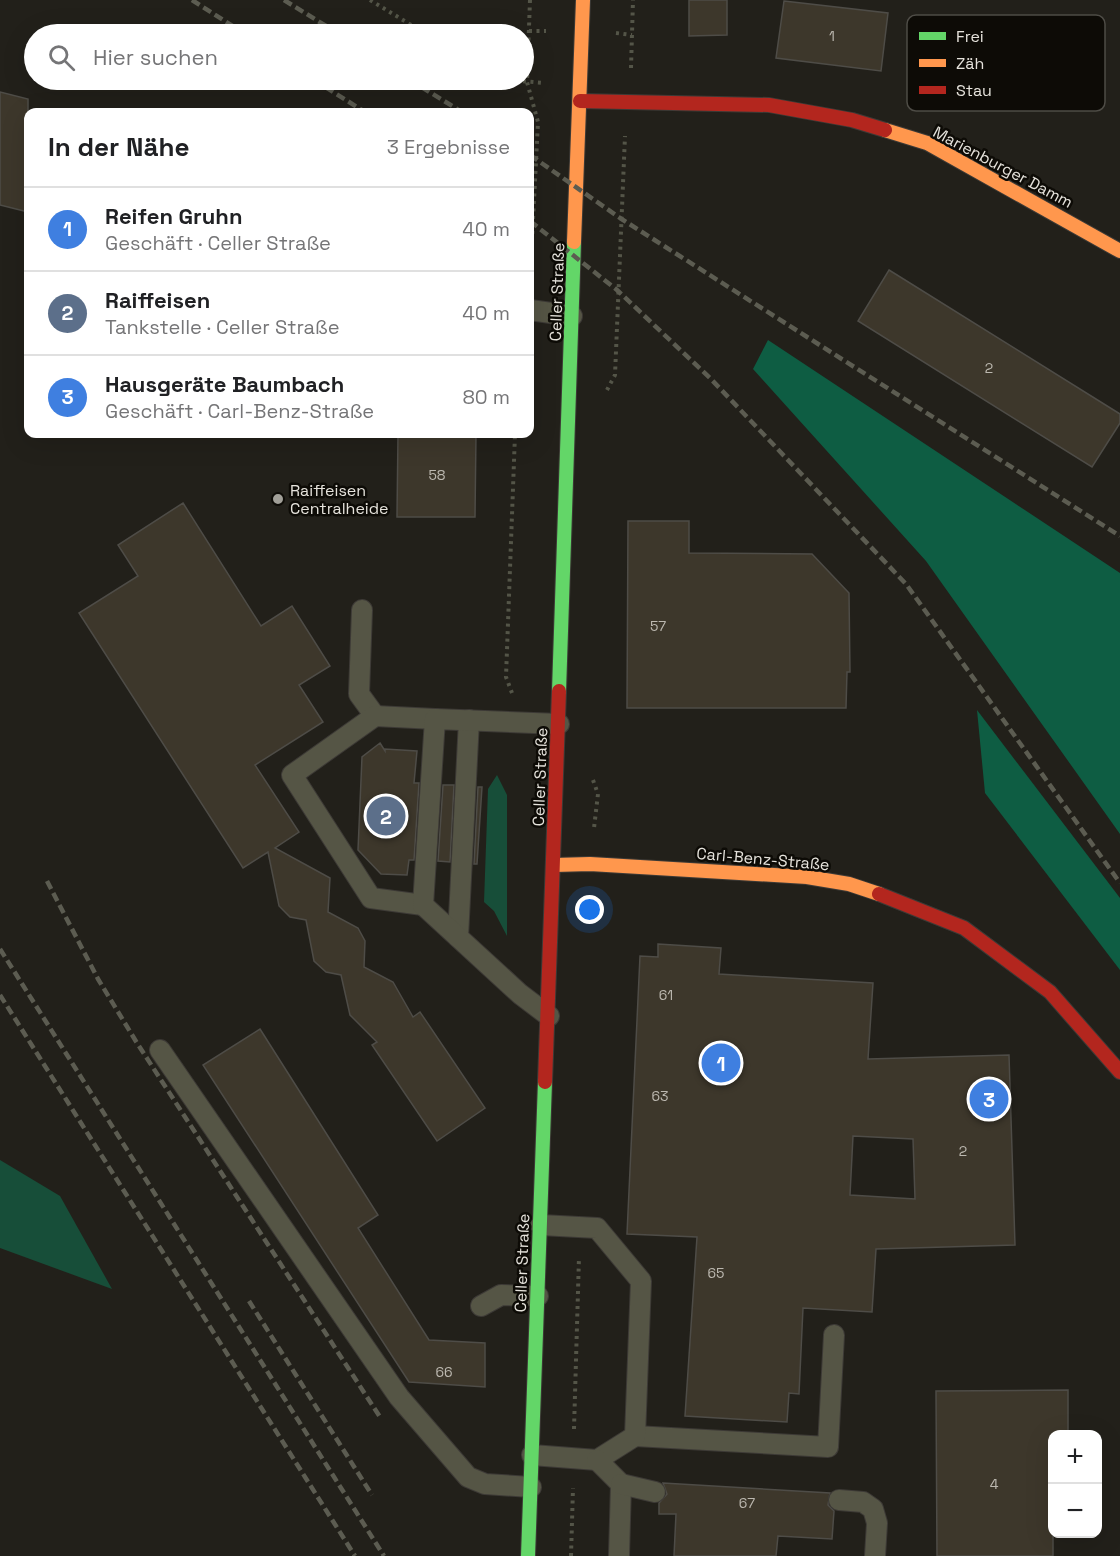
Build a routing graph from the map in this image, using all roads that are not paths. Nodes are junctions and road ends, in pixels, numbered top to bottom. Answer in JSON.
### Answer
{"nodes":[{"id":1,"x":583,"y":0,"type":"edge"},
{"id":2,"x":580,"y":101,"type":"junction"},
{"id":3,"x":1120,"y":251,"type":"edge"},
{"id":4,"x":534,"y":311,"type":"edge"},
{"id":5,"x":572,"y":316,"type":"junction"},
{"id":6,"x":362,"y":610,"type":"dead end"},
{"id":7,"x":375,"y":716,"type":"junction"},
{"id":8,"x":435,"y":718,"type":"junction"},
{"id":9,"x":470,"y":720,"type":"junction"},
{"id":10,"x":558,"y":724,"type":"junction"},
{"id":11,"x":554,"y":865,"type":"junction"},
{"id":12,"x":423,"y":905,"type":"junction"},
{"id":13,"x":458,"y":937,"type":"junction"},
{"id":14,"x":549,"y":1016,"type":"junction"},
{"id":15,"x":160,"y":1050,"type":"dead end"},
{"id":16,"x":1120,"y":1072,"type":"edge"},
{"id":17,"x":541,"y":1225,"type":"junction"},
{"id":18,"x":538,"y":1296,"type":"junction"},
{"id":19,"x":481,"y":1306,"type":"dead end"},
{"id":20,"x":834,"y":1335,"type":"dead end"},
{"id":21,"x":635,"y":1436,"type":"junction"},
{"id":22,"x":532,"y":1455,"type":"junction"},
{"id":23,"x":597,"y":1460,"type":"junction"},
{"id":24,"x":621,"y":1485,"type":"junction"},
{"id":25,"x":531,"y":1487,"type":"junction"},
{"id":26,"x":655,"y":1492,"type":"dead end"},
{"id":27,"x":838,"y":1500,"type":"dead end"},
{"id":28,"x":528,"y":1556,"type":"edge"},
{"id":29,"x":619,"y":1556,"type":"edge"},
{"id":30,"x":876,"y":1556,"type":"edge"}],
"edges":[{"from":1,"to":2,"type":"main road","name":"Celler Straße"},
{"from":2,"to":3,"type":"main road","name":"Marienburger Damm"},
{"from":2,"to":5,"type":"main road","name":"Celler Straße"},
{"from":4,"to":5,"type":"lane"},
{"from":5,"to":10,"type":"main road","name":"Celler Straße"},
{"from":6,"to":7,"type":"lane"},
{"from":7,"to":8,"type":"lane"},
{"from":7,"to":12,"type":"lane"},
{"from":8,"to":9,"type":"lane"},
{"from":8,"to":12,"type":"lane"},
{"from":9,"to":10,"type":"lane"},
{"from":9,"to":13,"type":"lane"},
{"from":10,"to":11,"type":"main road","name":"Celler Straße"},
{"from":11,"to":14,"type":"main road","name":"Celler Straße"},
{"from":11,"to":16,"type":"main road","name":"Carl-Benz-Straße"},
{"from":12,"to":13,"type":"lane"},
{"from":13,"to":14,"type":"lane"},
{"from":14,"to":17,"type":"main road","name":"Celler Straße"},
{"from":15,"to":25,"type":"lane"},
{"from":17,"to":18,"type":"main road","name":"Celler Straße"},
{"from":17,"to":21,"type":"lane"},
{"from":18,"to":19,"type":"lane"},
{"from":18,"to":22,"type":"main road","name":"Celler Straße"},
{"from":20,"to":21,"type":"lane"},
{"from":21,"to":23,"type":"lane"},
{"from":22,"to":23,"type":"lane"},
{"from":22,"to":25,"type":"main road","name":"Celler Straße"},
{"from":23,"to":24,"type":"lane"},
{"from":24,"to":26,"type":"lane"},
{"from":24,"to":29,"type":"lane"},
{"from":25,"to":28,"type":"main road","name":"Celler Straße"},
{"from":27,"to":30,"type":"lane"}]}
